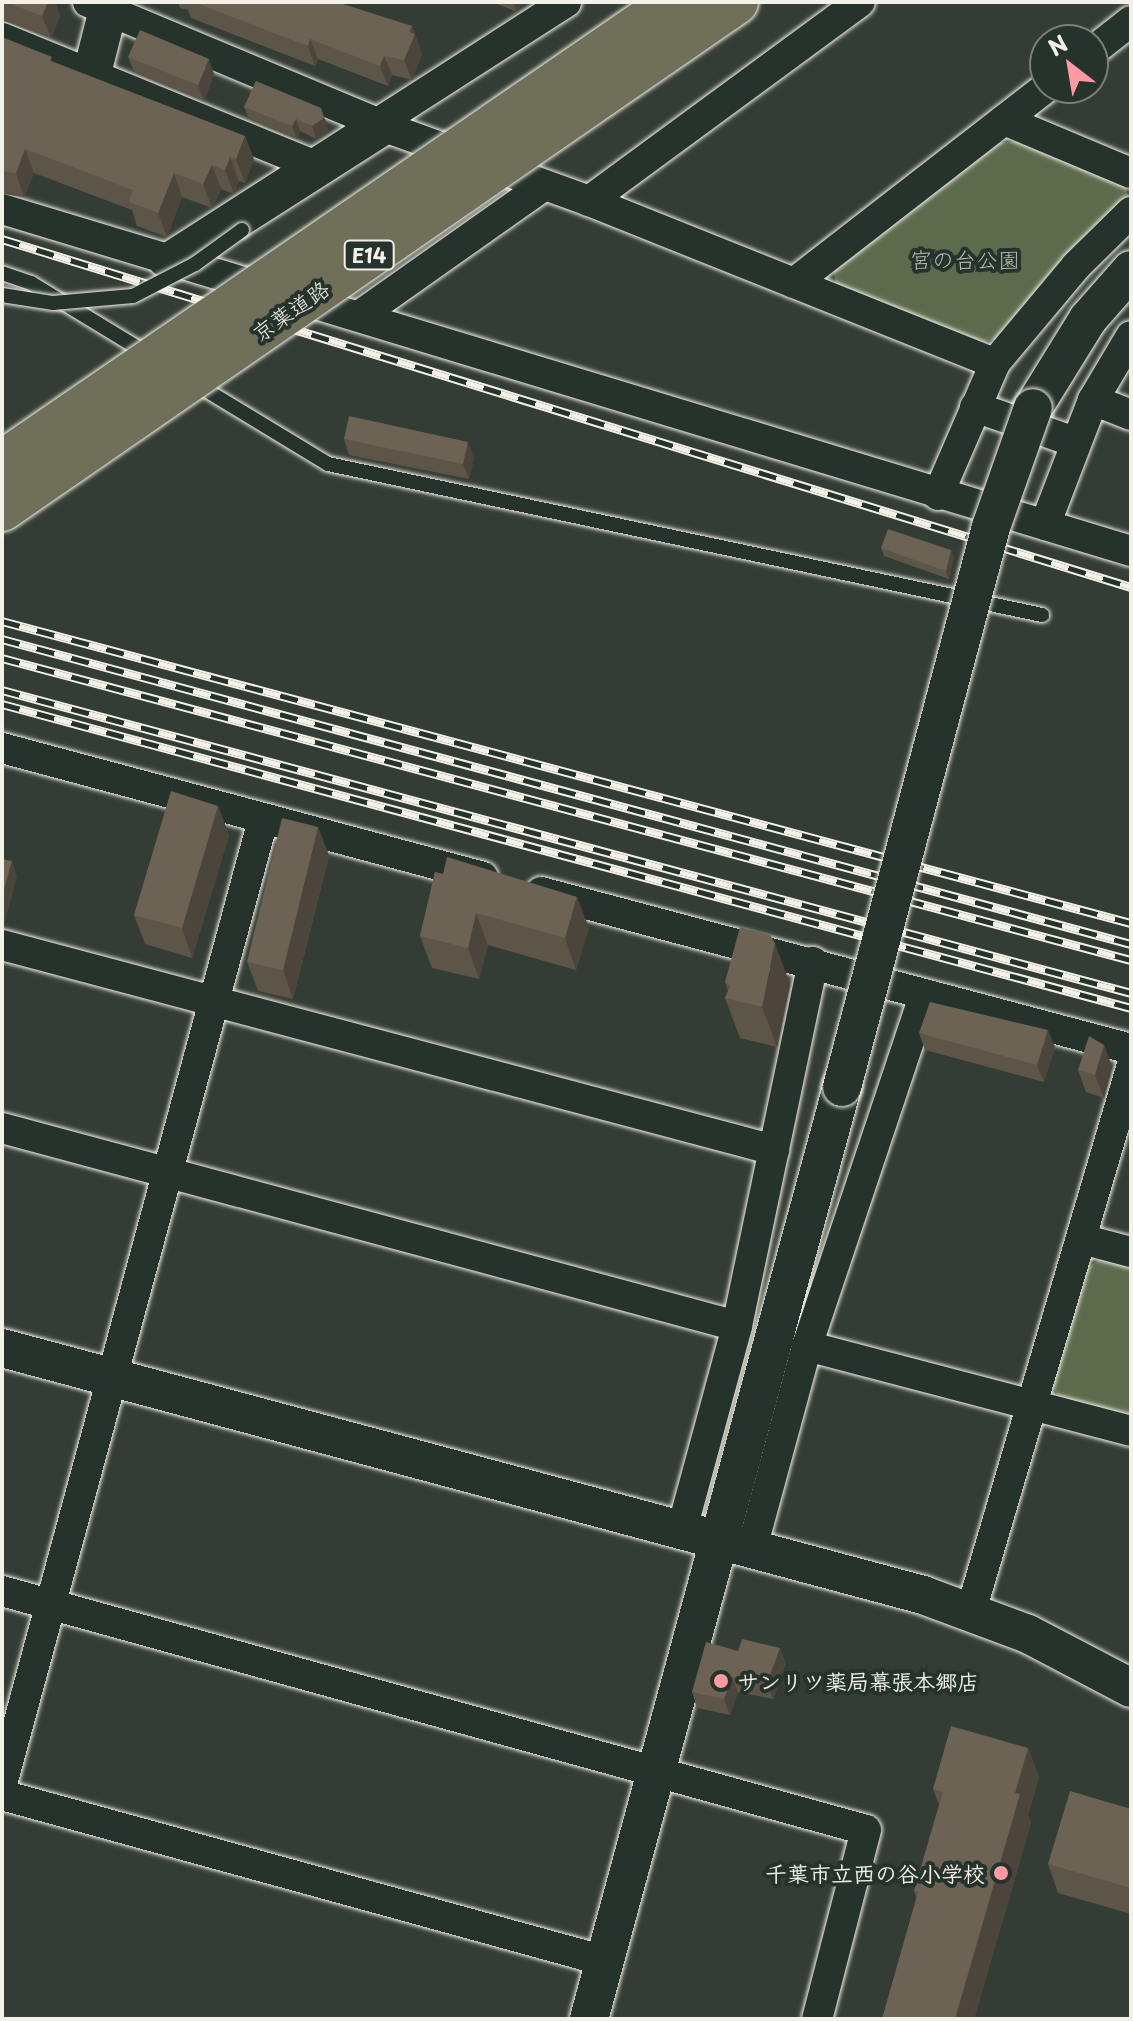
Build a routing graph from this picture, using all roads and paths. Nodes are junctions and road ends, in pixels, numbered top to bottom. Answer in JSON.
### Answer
{"nodes":[{"id":1,"x":566,"y":2,"type":"edge"},
{"id":2,"x":674,"y":2,"type":"edge"},
{"id":3,"x":736,"y":2,"type":"edge"},
{"id":4,"x":860,"y":2,"type":"edge"},
{"id":5,"x":102,"y":5,"type":"edge"},
{"id":6,"x":1131,"y":21,"type":"edge"},
{"id":7,"x":2,"y":38,"type":"edge"},
{"id":8,"x":1109,"y":38,"type":"edge"},
{"id":9,"x":92,"y":73,"type":"junction"},
{"id":10,"x":1029,"y":100,"type":"edge"},
{"id":11,"x":1004,"y":120,"type":"junction"},
{"id":12,"x":386,"y":127,"type":"junction"},
{"id":13,"x":311,"y":164,"type":"junction"},
{"id":14,"x":1131,"y":173,"type":"edge"},
{"id":15,"x":543,"y":186,"type":"junction"},
{"id":16,"x":589,"y":201,"type":"junction"},
{"id":17,"x":2,"y":209,"type":"edge"},
{"id":18,"x":1131,"y":212,"type":"edge"},
{"id":19,"x":163,"y":261,"type":"junction"},
{"id":20,"x":1131,"y":270,"type":"edge"},
{"id":21,"x":2,"y":273,"type":"edge"},
{"id":22,"x":794,"y":283,"type":"junction"},
{"id":23,"x":2,"y":295,"type":"edge"},
{"id":24,"x":359,"y":316,"type":"junction"},
{"id":25,"x":1131,"y":336,"type":"edge"},
{"id":26,"x":995,"y":363,"type":"junction"},
{"id":27,"x":166,"y":365,"type":"dead end"},
{"id":28,"x":179,"y":373,"type":"dead end"},
{"id":29,"x":1093,"y":400,"type":"junction"},
{"id":30,"x":975,"y":407,"type":"junction"},
{"id":31,"x":1131,"y":415,"type":"edge"},
{"id":32,"x":1075,"y":442,"type":"junction"},
{"id":33,"x":2,"y":463,"type":"edge"},
{"id":34,"x":938,"y":495,"type":"junction"},
{"id":35,"x":2,"y":509,"type":"edge"},
{"id":36,"x":1045,"y":525,"type":"junction"},
{"id":37,"x":1131,"y":551,"type":"edge"},
{"id":38,"x":1042,"y":615,"type":"dead end"},
{"id":39,"x":2,"y":748,"type":"edge"},
{"id":40,"x":263,"y":820,"type":"junction"},
{"id":41,"x":2,"y":945,"type":"edge"},
{"id":42,"x":813,"y":962,"type":"junction"},
{"id":43,"x":925,"y":994,"type":"junction"},
{"id":44,"x":215,"y":1001,"type":"junction"},
{"id":45,"x":1131,"y":1049,"type":"edge"},
{"id":46,"x":1131,"y":1068,"type":"edge"},
{"id":47,"x":2,"y":1128,"type":"edge"},
{"id":48,"x":774,"y":1150,"type":"junction"},
{"id":49,"x":169,"y":1173,"type":"junction"},
{"id":50,"x":1082,"y":1239,"type":"junction"},
{"id":51,"x":1131,"y":1252,"type":"edge"},
{"id":52,"x":737,"y":1326,"type":"junction"},
{"id":53,"x":807,"y":1346,"type":"junction"},
{"id":54,"x":2,"y":1348,"type":"edge"},
{"id":55,"x":113,"y":1377,"type":"junction"},
{"id":56,"x":1032,"y":1406,"type":"junction"},
{"id":57,"x":1131,"y":1431,"type":"edge"},
{"id":58,"x":682,"y":1529,"type":"junction"},
{"id":59,"x":735,"y":1544,"type":"junction"},
{"id":60,"x":2,"y":1591,"type":"edge"},
{"id":61,"x":51,"y":1604,"type":"junction"},
{"id":62,"x":971,"y":1611,"type":"junction"},
{"id":63,"x":1131,"y":1688,"type":"edge"},
{"id":64,"x":656,"y":1769,"type":"junction"},
{"id":65,"x":2,"y":1784,"type":"edge"},
{"id":66,"x":2,"y":1795,"type":"edge"},
{"id":67,"x":605,"y":1961,"type":"junction"},
{"id":68,"x":589,"y":2019,"type":"edge"},
{"id":69,"x":817,"y":2019,"type":"edge"}],
"edges":[{"from":1,"to":12,"type":"street"},
{"from":2,"to":33,"type":"highway","name":"京葉道路","number":"E14","bridge":true},
{"from":3,"to":35,"type":"highway","name":"京葉道路","number":"E14","bridge":true},
{"from":4,"to":16,"type":"street"},
{"from":5,"to":9,"type":"street"},
{"from":5,"to":12,"type":"street"},
{"from":6,"to":8,"type":"street"},
{"from":7,"to":9,"type":"street"},
{"from":9,"to":13,"type":"street"},
{"from":10,"to":11,"type":"street"},
{"from":11,"to":14,"type":"street"},
{"from":11,"to":22,"type":"street"},
{"from":12,"to":13,"type":"street"},
{"from":12,"to":15,"type":"street"},
{"from":12,"to":23,"type":"lane","bridge":true},
{"from":13,"to":19,"type":"street"},
{"from":15,"to":16,"type":"street"},
{"from":15,"to":24,"type":"street"},
{"from":16,"to":22,"type":"street"},
{"from":17,"to":19,"type":"street"},
{"from":18,"to":26,"type":"street"},
{"from":19,"to":24,"type":"street"},
{"from":20,"to":59,"type":"street","bridge":true},
{"from":21,"to":27,"type":"lane"},
{"from":22,"to":26,"type":"street"},
{"from":24,"to":34,"type":"street"},
{"from":25,"to":29,"type":"street"},
{"from":26,"to":30,"type":"street"},
{"from":28,"to":38,"type":"lane"},
{"from":29,"to":31,"type":"street"},
{"from":29,"to":32,"type":"street"},
{"from":30,"to":32,"type":"street"},
{"from":30,"to":34,"type":"street"},
{"from":32,"to":36,"type":"street"},
{"from":34,"to":36,"type":"street"},
{"from":36,"to":37,"type":"street"},
{"from":39,"to":40,"type":"street"},
{"from":40,"to":42,"type":"street"},
{"from":40,"to":44,"type":"street"},
{"from":41,"to":44,"type":"street"},
{"from":42,"to":43,"type":"street"},
{"from":42,"to":48,"type":"street"},
{"from":43,"to":45,"type":"street"},
{"from":43,"to":53,"type":"street"},
{"from":44,"to":48,"type":"street"},
{"from":44,"to":49,"type":"street"},
{"from":46,"to":50,"type":"street"},
{"from":47,"to":49,"type":"street"},
{"from":48,"to":52,"type":"street"},
{"from":49,"to":52,"type":"street"},
{"from":49,"to":55,"type":"street"},
{"from":50,"to":51,"type":"street"},
{"from":50,"to":56,"type":"street"},
{"from":52,"to":58,"type":"street"},
{"from":53,"to":56,"type":"street"},
{"from":53,"to":59,"type":"street"},
{"from":54,"to":55,"type":"street"},
{"from":55,"to":58,"type":"street"},
{"from":55,"to":61,"type":"street"},
{"from":56,"to":57,"type":"street"},
{"from":56,"to":62,"type":"street"},
{"from":58,"to":59,"type":"street"},
{"from":59,"to":62,"type":"street"},
{"from":59,"to":64,"type":"street"},
{"from":60,"to":61,"type":"street"},
{"from":61,"to":64,"type":"street"},
{"from":61,"to":65,"type":"street"},
{"from":62,"to":63,"type":"street"},
{"from":64,"to":67,"type":"street"},
{"from":64,"to":69,"type":"street"},
{"from":66,"to":67,"type":"street"},
{"from":67,"to":68,"type":"street"}]}
